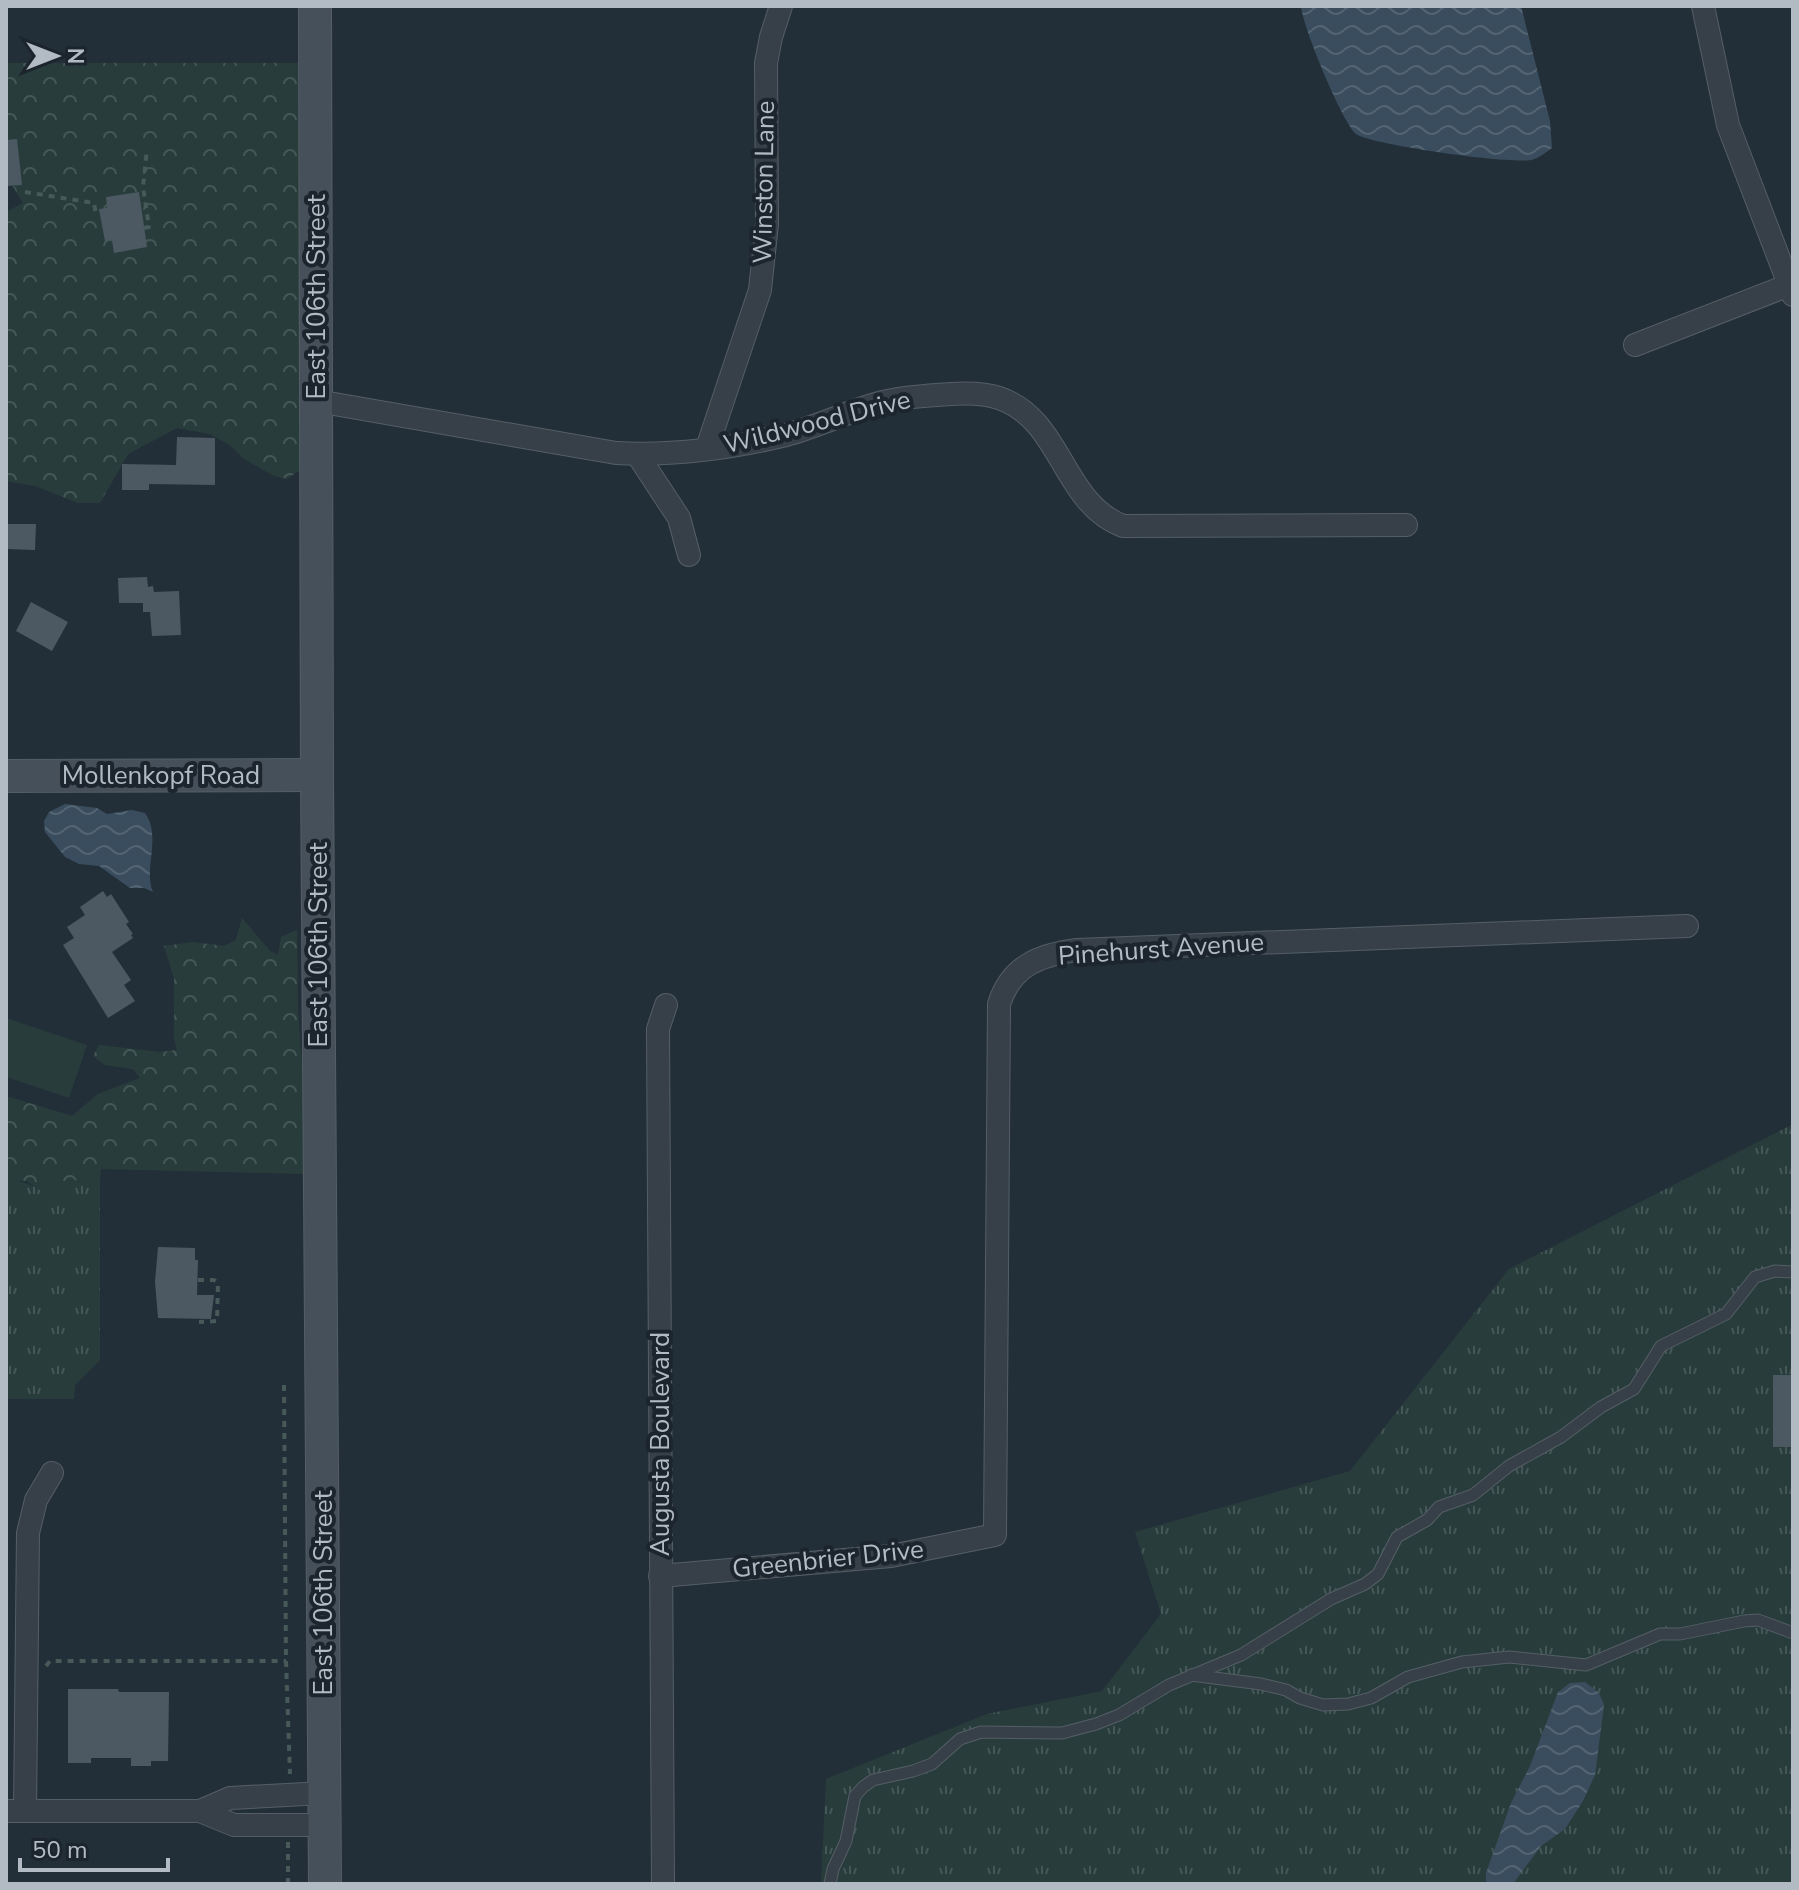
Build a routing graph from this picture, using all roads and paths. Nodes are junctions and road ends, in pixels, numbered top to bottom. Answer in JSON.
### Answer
{"nodes":[{"id":1,"x":315,"y":6,"type":"edge"},
{"id":2,"x":781,"y":6,"type":"edge"},
{"id":3,"x":1703,"y":6,"type":"edge"},
{"id":4,"x":147,"y":149,"type":"dead end"},
{"id":5,"x":25,"y":192,"type":"dead end"},
{"id":6,"x":96,"y":215,"type":"dead end"},
{"id":7,"x":144,"y":228,"type":"dead end"},
{"id":8,"x":1791,"y":290,"type":"edge"},
{"id":9,"x":1635,"y":345,"type":"dead end"},
{"id":10,"x":317,"y":401,"type":"junction"},
{"id":11,"x":707,"y":448,"type":"junction"},
{"id":12,"x":637,"y":454,"type":"junction"},
{"id":13,"x":1406,"y":525,"type":"dead end"},
{"id":14,"x":689,"y":555,"type":"dead end"},
{"id":15,"x":317,"y":775,"type":"junction"},
{"id":16,"x":6,"y":776,"type":"edge"},
{"id":17,"x":1687,"y":926,"type":"dead end"},
{"id":18,"x":666,"y":1005,"type":"dead end"},
{"id":19,"x":1793,"y":1272,"type":"edge"},
{"id":20,"x":198,"y":1280,"type":"dead end"},
{"id":21,"x":199,"y":1322,"type":"dead end"},
{"id":22,"x":284,"y":1385,"type":"dead end"},
{"id":23,"x":52,"y":1473,"type":"dead end"},
{"id":24,"x":995,"y":1535,"type":"joint"},
{"id":25,"x":660,"y":1576,"type":"junction"},
{"id":26,"x":1793,"y":1633,"type":"edge"},
{"id":27,"x":286,"y":1661,"type":"junction"},
{"id":28,"x":27,"y":1667,"type":"junction"},
{"id":29,"x":1191,"y":1675,"type":"junction"},
{"id":30,"x":324,"y":1793,"type":"junction"},
{"id":31,"x":289,"y":1795,"type":"junction"},
{"id":32,"x":16,"y":1811,"type":"edge"},
{"id":33,"x":200,"y":1811,"type":"junction"},
{"id":34,"x":288,"y":1825,"type":"junction"},
{"id":35,"x":324,"y":1825,"type":"junction"},
{"id":36,"x":288,"y":1884,"type":"edge"},
{"id":37,"x":325,"y":1884,"type":"edge"},
{"id":38,"x":663,"y":1884,"type":"edge"},
{"id":39,"x":830,"y":1884,"type":"edge"}],
"edges":[{"from":1,"to":10,"type":"street","name":"East 106th Street"},
{"from":2,"to":11,"type":"street","name":"Winston Lane"},
{"from":3,"to":8,"type":"street"},
{"from":4,"to":7,"type":"path"},
{"from":5,"to":6,"type":"path"},
{"from":8,"to":9,"type":"street"},
{"from":10,"to":12,"type":"street","name":"Wildwood Drive"},
{"from":10,"to":15,"type":"street","name":"East 106th Street"},
{"from":11,"to":12,"type":"street","name":"Wildwood Drive"},
{"from":11,"to":13,"type":"street","name":"Wildwood Drive"},
{"from":12,"to":14,"type":"street"},
{"from":15,"to":16,"type":"street","name":"Mollenkopf Road"},
{"from":15,"to":30,"type":"street","name":"East 106th Street"},
{"from":17,"to":24,"type":"street","name":"Pinehurst Avenue"},
{"from":18,"to":25,"type":"street","name":"Augusta Boulevard"},
{"from":19,"to":29,"type":"lane"},
{"from":20,"to":21,"type":"path"},
{"from":22,"to":27,"type":"path"},
{"from":23,"to":28,"type":"street"},
{"from":24,"to":25,"type":"street","name":"Greenbrier Drive"},
{"from":25,"to":38,"type":"street","name":"Augusta Boulevard"},
{"from":26,"to":29,"type":"lane"},
{"from":27,"to":28,"type":"path"},
{"from":27,"to":31,"type":"path"},
{"from":28,"to":32,"type":"street"},
{"from":29,"to":39,"type":"lane"},
{"from":30,"to":31,"type":"street"},
{"from":30,"to":35,"type":"street","name":"East 106th Street"},
{"from":31,"to":33,"type":"street"},
{"from":32,"to":33,"type":"street"},
{"from":33,"to":34,"type":"street"},
{"from":34,"to":35,"type":"street"},
{"from":34,"to":36,"type":"path"},
{"from":35,"to":37,"type":"street","name":"East 106th Street"}]}
